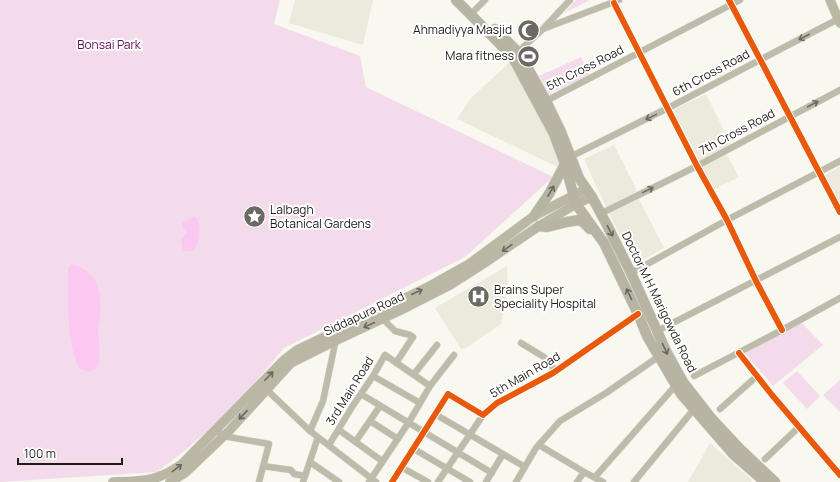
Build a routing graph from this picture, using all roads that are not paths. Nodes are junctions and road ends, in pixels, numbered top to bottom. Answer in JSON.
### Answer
{"nodes":[{"id":1,"x":456,"y":0,"type":"edge"},
{"id":2,"x":465,"y":0,"type":"edge"},
{"id":3,"x":485,"y":0,"type":"edge"},
{"id":4,"x":570,"y":0,"type":"edge"},
{"id":5,"x":740,"y":0,"type":"edge"},
{"id":6,"x":830,"y":0,"type":"edge"},
{"id":7,"x":617,"y":1,"type":"edge"},
{"id":8,"x":730,"y":2,"type":"edge"},
{"id":9,"x":475,"y":10,"type":"junction"},
{"id":10,"x":839,"y":20,"type":"edge"},
{"id":11,"x":543,"y":29,"type":"junction"},
{"id":12,"x":518,"y":52,"type":"junction"},
{"id":13,"x":640,"y":52,"type":"junction"},
{"id":14,"x":761,"y":60,"type":"junction"},
{"id":15,"x":840,"y":90,"type":"edge"},
{"id":16,"x":546,"y":101,"type":"junction"},
{"id":17,"x":668,"y":108,"type":"junction"},
{"id":18,"x":790,"y":116,"type":"junction"},
{"id":19,"x":568,"y":160,"type":"junction"},
{"id":20,"x":840,"y":161,"type":"edge"},
{"id":21,"x":697,"y":166,"type":"junction"},
{"id":22,"x":820,"y":172,"type":"junction"},
{"id":23,"x":589,"y":193,"type":"junction"},
{"id":24,"x":574,"y":199,"type":"junction"},
{"id":25,"x":840,"y":212,"type":"edge"},
{"id":26,"x":600,"y":214,"type":"junction"},
{"id":27,"x":534,"y":216,"type":"junction"},
{"id":28,"x":727,"y":220,"type":"junction"},
{"id":29,"x":539,"y":226,"type":"junction"},
{"id":30,"x":840,"y":237,"type":"edge"},
{"id":31,"x":604,"y":243,"type":"junction"},
{"id":32,"x":631,"y":273,"type":"junction"},
{"id":33,"x":756,"y":281,"type":"junction"},
{"id":34,"x":840,"y":298,"type":"edge"},
{"id":35,"x":638,"y":314,"type":"junction"},
{"id":36,"x":383,"y":319,"type":"junction"},
{"id":37,"x":782,"y":330,"type":"junction"},
{"id":38,"x":658,"y":332,"type":"junction"},
{"id":39,"x":335,"y":336,"type":"junction"},
{"id":40,"x":521,"y":343,"type":"dead end"},
{"id":41,"x":437,"y":345,"type":"dead end"},
{"id":42,"x":739,"y":353,"type":"junction"},
{"id":43,"x":454,"y":355,"type":"dead end"},
{"id":44,"x":658,"y":357,"type":"junction"},
{"id":45,"x":396,"y":362,"type":"junction"},
{"id":46,"x":556,"y":371,"type":"junction"},
{"id":47,"x":414,"y":374,"type":"junction"},
{"id":48,"x":373,"y":376,"type":"junction"},
{"id":49,"x":694,"y":376,"type":"dead end"},
{"id":50,"x":757,"y":376,"type":"junction"},
{"id":51,"x":676,"y":385,"type":"junction"},
{"id":52,"x":430,"y":386,"type":"junction"},
{"id":53,"x":267,"y":390,"type":"junction"},
{"id":54,"x":361,"y":394,"type":"junction"},
{"id":55,"x":420,"y":403,"type":"junction"},
{"id":56,"x":380,"y":406,"type":"junction"},
{"id":57,"x":694,"y":409,"type":"junction"},
{"id":58,"x":720,"y":409,"type":"dead end"},
{"id":59,"x":435,"y":414,"type":"junction"},
{"id":60,"x":484,"y":415,"type":"junction"},
{"id":61,"x":370,"y":420,"type":"junction"},
{"id":62,"x":410,"y":422,"type":"junction"},
{"id":63,"x":799,"y":427,"type":"junction"},
{"id":64,"x":339,"y":430,"type":"junction"},
{"id":65,"x":310,"y":431,"type":"junction"},
{"id":66,"x":424,"y":432,"type":"junction"},
{"id":67,"x":220,"y":433,"type":"junction"},
{"id":68,"x":470,"y":435,"type":"junction"},
{"id":69,"x":318,"y":437,"type":"junction"},
{"id":70,"x":398,"y":439,"type":"junction"},
{"id":71,"x":356,"y":441,"type":"junction"},
{"id":72,"x":329,"y":445,"type":"junction"},
{"id":73,"x":540,"y":446,"type":"junction"},
{"id":74,"x":414,"y":449,"type":"junction"},
{"id":75,"x":458,"y":453,"type":"junction"},
{"id":76,"x":503,"y":454,"type":"junction"},
{"id":77,"x":765,"y":459,"type":"dead end"},
{"id":78,"x":382,"y":461,"type":"junction"},
{"id":79,"x":310,"y":462,"type":"junction"},
{"id":80,"x":263,"y":466,"type":"junction"},
{"id":81,"x":402,"y":467,"type":"junction"},
{"id":82,"x":525,"y":467,"type":"junction"},
{"id":83,"x":447,"y":468,"type":"junction"},
{"id":84,"x":584,"y":472,"type":"junction"},
{"id":85,"x":492,"y":473,"type":"junction"},
{"id":86,"x":329,"y":475,"type":"junction"},
{"id":87,"x":840,"y":475,"type":"edge"},
{"id":88,"x":595,"y":477,"type":"junction"},
{"id":89,"x":304,"y":479,"type":"edge"},
{"id":90,"x":416,"y":479,"type":"edge"},
{"id":91,"x":372,"y":481,"type":"edge"},
{"id":92,"x":113,"y":482,"type":"edge"},
{"id":93,"x":170,"y":482,"type":"edge"},
{"id":94,"x":259,"y":482,"type":"edge"},
{"id":95,"x":327,"y":482,"type":"edge"},
{"id":96,"x":339,"y":482,"type":"edge"},
{"id":97,"x":392,"y":482,"type":"edge"},
{"id":98,"x":428,"y":482,"type":"edge"},
{"id":99,"x":438,"y":482,"type":"edge"},
{"id":100,"x":470,"y":482,"type":"edge"},
{"id":101,"x":486,"y":482,"type":"edge"},
{"id":102,"x":516,"y":482,"type":"edge"},
{"id":103,"x":578,"y":482,"type":"edge"},
{"id":104,"x":603,"y":482,"type":"edge"},
{"id":105,"x":634,"y":482,"type":"edge"},
{"id":106,"x":765,"y":482,"type":"edge"},
{"id":107,"x":775,"y":482,"type":"edge"}],
"edges":[{"from":1,"to":19,"type":"main road"},
{"from":2,"to":9,"type":"main road"},
{"from":3,"to":9,"type":"street"},
{"from":4,"to":11,"type":"street"},
{"from":5,"to":8,"type":"street","name":"5th Cross Road"},
{"from":6,"to":10,"type":"main road"},
{"from":7,"to":11,"type":"street"},
{"from":7,"to":13,"type":"street"},
{"from":8,"to":13,"type":"street","name":"5th Cross Road"},
{"from":8,"to":14,"type":"street"},
{"from":9,"to":12,"type":"main road"},
{"from":10,"to":14,"type":"street","name":"6th Cross Road","one_way":true},
{"from":11,"to":12,"type":"street"},
{"from":12,"to":16,"type":"main road"},
{"from":13,"to":16,"type":"street","name":"5th Cross Road"},
{"from":13,"to":17,"type":"street"},
{"from":14,"to":17,"type":"street","name":"6th Cross Road"},
{"from":14,"to":18,"type":"street"},
{"from":18,"to":15,"type":"street","name":"7th Cross Road","one_way":true},
{"from":16,"to":19,"type":"main road"},
{"from":17,"to":19,"type":"street","name":"6th Cross Road","one_way":true},
{"from":17,"to":21,"type":"street"},
{"from":18,"to":21,"type":"street","name":"7th Cross Road"},
{"from":18,"to":22,"type":"street"},
{"from":19,"to":23,"type":"main road","name":"Doctor M H Marigowda Road"},
{"from":19,"to":24,"type":"main road"},
{"from":27,"to":19,"type":"main road","one_way":true},
{"from":20,"to":22,"type":"street"},
{"from":26,"to":21,"type":"street","name":"7th Cross Road","one_way":true},
{"from":21,"to":28,"type":"street"},
{"from":22,"to":25,"type":"street"},
{"from":22,"to":28,"type":"street"},
{"from":23,"to":24,"type":"main road"},
{"from":23,"to":26,"type":"main road","name":"Doctor M H Marigowda Road"},
{"from":24,"to":27,"type":"main road","name":"Siddapura Road"},
{"from":24,"to":29,"type":"main road","name":"Siddapura Road"},
{"from":24,"to":31,"type":"main road","name":"Doctor M H Marigowda Road"},
{"from":26,"to":32,"type":"main road","name":"Doctor M H Marigowda Road","one_way":true},
{"from":39,"to":27,"type":"main road","name":"Siddapura Road","one_way":true},
{"from":28,"to":32,"type":"street"},
{"from":28,"to":33,"type":"street"},
{"from":29,"to":31,"type":"main road"},
{"from":29,"to":36,"type":"main road","name":"Siddapura Road","one_way":true},
{"from":30,"to":33,"type":"street"},
{"from":35,"to":31,"type":"main road","name":"Doctor M H Marigowda Road","one_way":true},
{"from":32,"to":38,"type":"main road","name":"Doctor M H Marigowda Road"},
{"from":33,"to":37,"type":"street"},
{"from":33,"to":38,"type":"street"},
{"from":34,"to":37,"type":"street"},
{"from":35,"to":44,"type":"main road","name":"Doctor M H Marigowda Road"},
{"from":35,"to":46,"type":"street","name":"5th Main Road"},
{"from":36,"to":39,"type":"main road","name":"Siddapura Road","one_way":true},
{"from":36,"to":45,"type":"street"},
{"from":37,"to":42,"type":"street"},
{"from":38,"to":107,"type":"main road","name":"Doctor M H Marigowda Road","one_way":true},
{"from":39,"to":53,"type":"main road","name":"Siddapura Road"},
{"from":39,"to":65,"type":"street"},
{"from":67,"to":39,"type":"main road","name":"Siddapura Road","one_way":true},
{"from":40,"to":46,"type":"street"},
{"from":41,"to":47,"type":"street"},
{"from":42,"to":49,"type":"street"},
{"from":42,"to":50,"type":"street"},
{"from":43,"to":52,"type":"street"},
{"from":44,"to":51,"type":"main road","name":"Doctor M H Marigowda Road"},
{"from":44,"to":73,"type":"street"},
{"from":45,"to":47,"type":"street","name":"3rd Main Road"},
{"from":45,"to":48,"type":"street","name":"3rd Main Road"},
{"from":46,"to":60,"type":"street","name":"5th Main Road"},
{"from":47,"to":52,"type":"street","name":"3rd Main Road"},
{"from":48,"to":54,"type":"street","name":"3rd Main Road"},
{"from":48,"to":55,"type":"street"},
{"from":50,"to":58,"type":"street"},
{"from":50,"to":63,"type":"street"},
{"from":51,"to":57,"type":"main road","name":"Doctor M H Marigowda Road"},
{"from":51,"to":88,"type":"street"},
{"from":52,"to":55,"type":"street"},
{"from":53,"to":65,"type":"street"},
{"from":53,"to":67,"type":"main road","name":"Siddapura Road","one_way":true},
{"from":54,"to":56,"type":"street"},
{"from":54,"to":64,"type":"street","name":"3rd Main Road"},
{"from":55,"to":62,"type":"street"},
{"from":56,"to":61,"type":"street"},
{"from":56,"to":62,"type":"street"},
{"from":57,"to":105,"type":"street"},
{"from":57,"to":106,"type":"main road","name":"Doctor M H Marigowda Road"},
{"from":59,"to":60,"type":"street"},
{"from":59,"to":66,"type":"street"},
{"from":59,"to":68,"type":"street"},
{"from":60,"to":68,"type":"street","name":"5th Main Road"},
{"from":61,"to":70,"type":"street"},
{"from":61,"to":71,"type":"street"},
{"from":62,"to":66,"type":"street"},
{"from":62,"to":70,"type":"street"},
{"from":63,"to":77,"type":"street"},
{"from":63,"to":87,"type":"street"},
{"from":64,"to":71,"type":"street"},
{"from":64,"to":72,"type":"street","name":"3rd Main Road"},
{"from":65,"to":69,"type":"street"},
{"from":66,"to":74,"type":"street"},
{"from":66,"to":75,"type":"street"},
{"from":67,"to":80,"type":"street"},
{"from":92,"to":67,"type":"main road","name":"Siddapura Road","one_way":true},
{"from":67,"to":93,"type":"main road","name":"Siddapura Road"},
{"from":68,"to":75,"type":"street","name":"5th Main Road"},
{"from":68,"to":76,"type":"street"},
{"from":69,"to":72,"type":"street"},
{"from":69,"to":79,"type":"street"},
{"from":70,"to":78,"type":"street"},
{"from":71,"to":78,"type":"street"},
{"from":72,"to":91,"type":"street"},
{"from":73,"to":82,"type":"street"},
{"from":73,"to":84,"type":"street"},
{"from":74,"to":81,"type":"street"},
{"from":74,"to":83,"type":"street"},
{"from":75,"to":83,"type":"street","name":"5th Main Road"},
{"from":75,"to":85,"type":"street"},
{"from":76,"to":82,"type":"street"},
{"from":76,"to":85,"type":"street"},
{"from":78,"to":91,"type":"street"},
{"from":79,"to":86,"type":"street"},
{"from":79,"to":89,"type":"street"},
{"from":80,"to":89,"type":"street"},
{"from":80,"to":94,"type":"street"},
{"from":81,"to":90,"type":"street"},
{"from":81,"to":97,"type":"street"},
{"from":82,"to":102,"type":"street"},
{"from":83,"to":99,"type":"street","name":"5th Main Road"},
{"from":83,"to":100,"type":"street"},
{"from":84,"to":88,"type":"street"},
{"from":84,"to":103,"type":"street"},
{"from":85,"to":101,"type":"street"},
{"from":86,"to":95,"type":"street"},
{"from":86,"to":96,"type":"street"},
{"from":88,"to":104,"type":"street"},
{"from":90,"to":98,"type":"street"}]}
